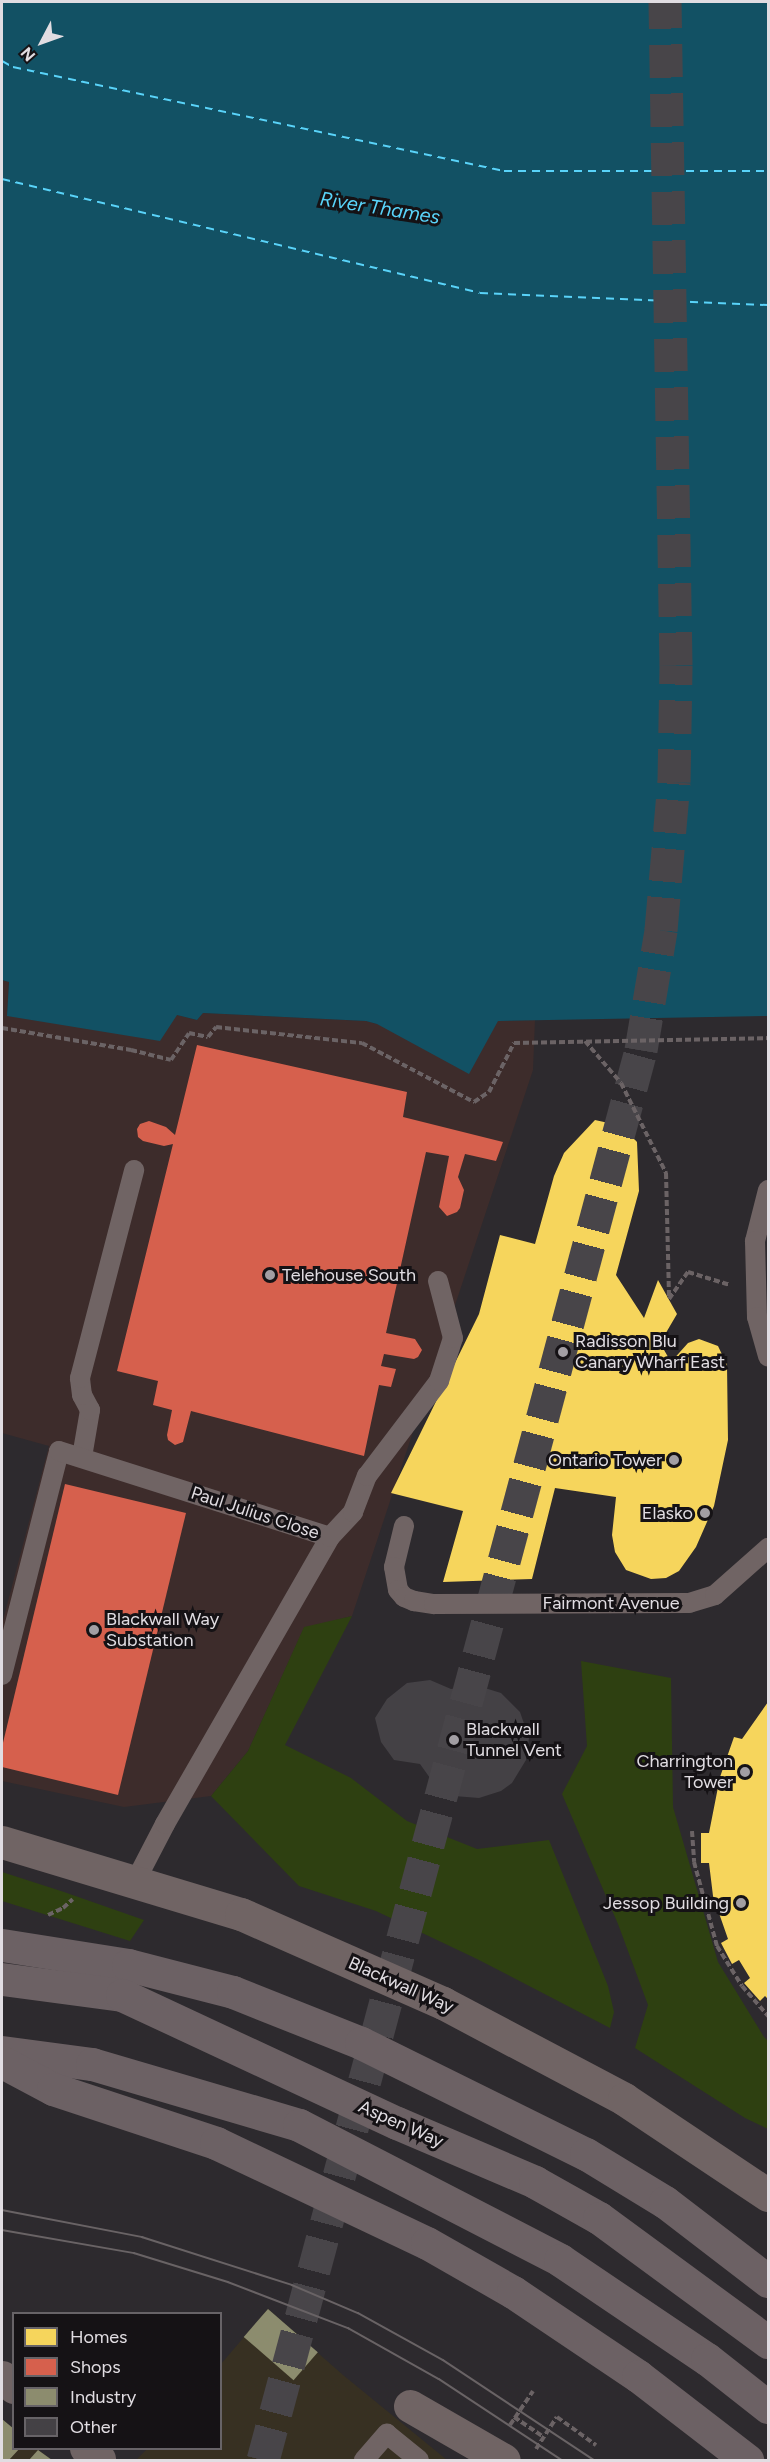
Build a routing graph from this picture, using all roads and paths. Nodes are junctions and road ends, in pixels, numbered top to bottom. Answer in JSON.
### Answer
{"nodes":[{"id":1,"x":2,"y":1028,"type":"edge"},
{"id":2,"x":768,"y":1038,"type":"edge"},
{"id":3,"x":585,"y":1041,"type":"junction"},
{"id":4,"x":134,"y":1170,"type":"dead end"},
{"id":5,"x":768,"y":1190,"type":"edge"},
{"id":6,"x":438,"y":1281,"type":"dead end"},
{"id":7,"x":757,"y":1292,"type":"junction"},
{"id":8,"x":768,"y":1356,"type":"edge"},
{"id":9,"x":82,"y":1457,"type":"junction"},
{"id":10,"x":404,"y":1526,"type":"dead end"},
{"id":11,"x":330,"y":1537,"type":"junction"},
{"id":12,"x":768,"y":1548,"type":"edge"},
{"id":13,"x":2,"y":1675,"type":"edge"},
{"id":14,"x":692,"y":1832,"type":"dead end"},
{"id":15,"x":2,"y":1842,"type":"edge"},
{"id":16,"x":90,"y":1867,"type":"junction"},
{"id":17,"x":136,"y":1880,"type":"junction"},
{"id":18,"x":41,"y":1914,"type":"dead end"},
{"id":19,"x":2,"y":1944,"type":"edge"},
{"id":20,"x":2,"y":1979,"type":"edge"},
{"id":21,"x":768,"y":2016,"type":"edge"},
{"id":22,"x":2,"y":2052,"type":"edge"},
{"id":23,"x":2,"y":2062,"type":"edge"},
{"id":24,"x":768,"y":2195,"type":"edge"},
{"id":25,"x":768,"y":2281,"type":"edge"},
{"id":26,"x":768,"y":2342,"type":"edge"},
{"id":27,"x":410,"y":2406,"type":"dead end"},
{"id":28,"x":768,"y":2407,"type":"edge"},
{"id":29,"x":514,"y":2417,"type":"dead end"},
{"id":30,"x":544,"y":2437,"type":"junction"},
{"id":31,"x":596,"y":2445,"type":"dead end"},
{"id":32,"x":535,"y":2450,"type":"dead end"},
{"id":33,"x":364,"y":2460,"type":"edge"},
{"id":34,"x":419,"y":2460,"type":"edge"},
{"id":35,"x":504,"y":2460,"type":"edge"},
{"id":36,"x":747,"y":2460,"type":"edge"}],
"edges":[{"from":1,"to":3,"type":"path"},
{"from":2,"to":3,"type":"path"},
{"from":3,"to":7,"type":"path"},
{"from":4,"to":9,"type":"lane"},
{"from":5,"to":7,"type":"lane"},
{"from":6,"to":11,"type":"lane"},
{"from":7,"to":8,"type":"lane"},
{"from":9,"to":11,"type":"lane","name":"Paul Julius Close"},
{"from":9,"to":13,"type":"lane","name":"Paul Julius Close"},
{"from":10,"to":12,"type":"lane","name":"Fairmont Avenue"},
{"from":11,"to":17,"type":"lane","name":"Paul Julius Close"},
{"from":14,"to":21,"type":"path"},
{"from":15,"to":16,"type":"street","name":"Blackwall Way"},
{"from":16,"to":17,"type":"street","name":"Blackwall Way"},
{"from":16,"to":18,"type":"path"},
{"from":17,"to":24,"type":"street","name":"Blackwall Way"},
{"from":19,"to":25,"type":"highway"},
{"from":20,"to":26,"type":"highway","name":"Aspen Way"},
{"from":22,"to":28,"type":"highway"},
{"from":23,"to":36,"type":"highway"},
{"from":27,"to":35,"type":"street"},
{"from":29,"to":30,"type":"path"},
{"from":30,"to":31,"type":"path"},
{"from":30,"to":32,"type":"path"},
{"from":33,"to":34,"type":"lane"}]}
